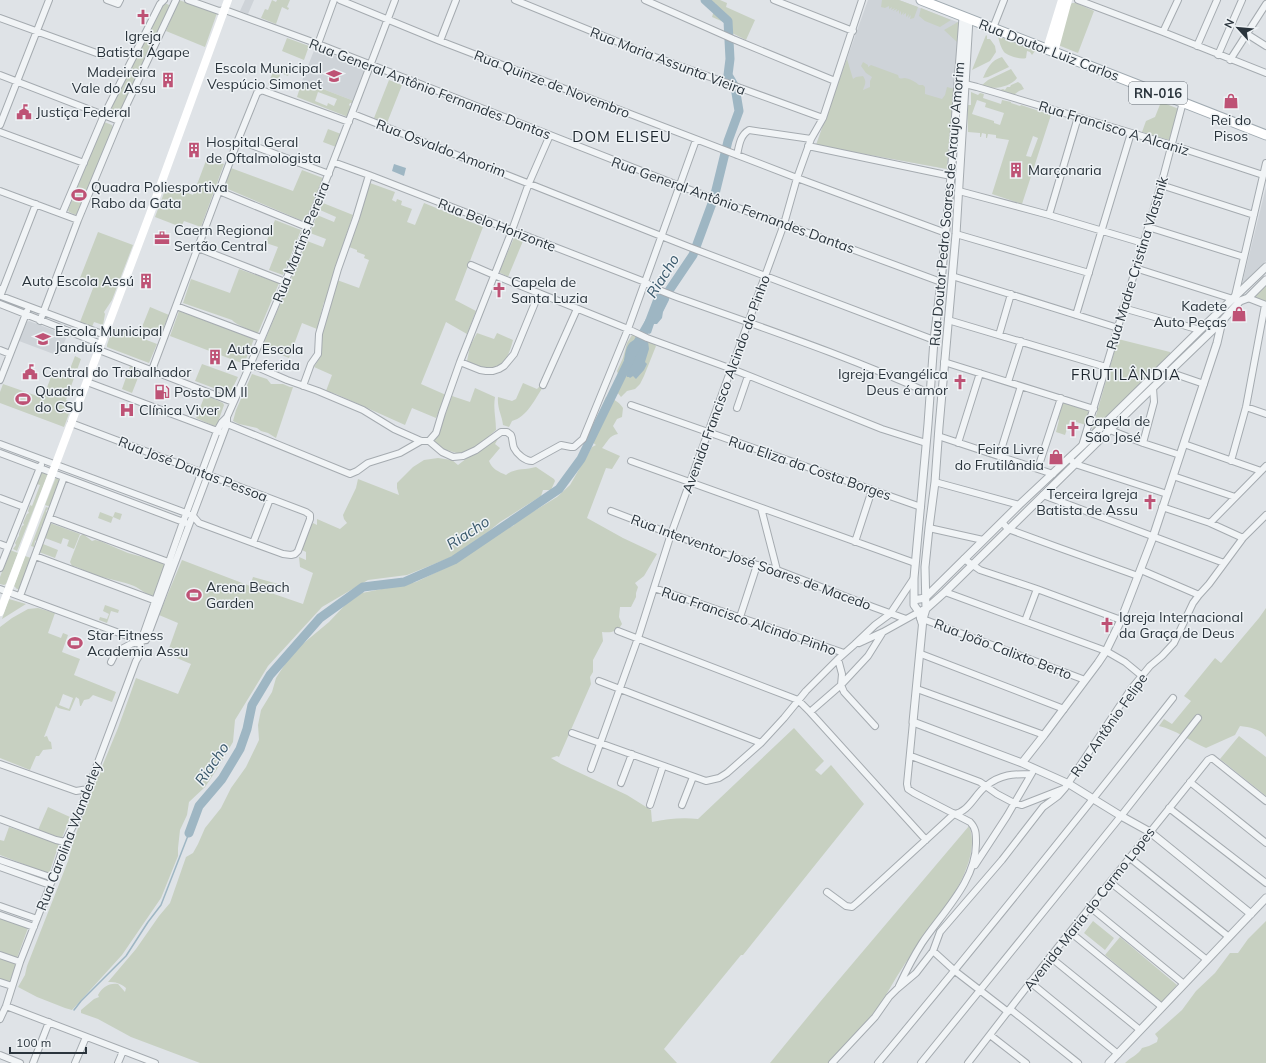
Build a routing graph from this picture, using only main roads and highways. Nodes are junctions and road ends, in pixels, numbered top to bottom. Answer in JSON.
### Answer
{"nodes":[{"id":1,"x":228,"y":0,"type":"edge"},
{"id":2,"x":922,"y":0,"type":"edge"},
{"id":3,"x":1062,"y":0,"type":"edge"},
{"id":4,"x":1068,"y":0,"type":"edge"},
{"id":5,"x":1050,"y":51,"type":"junction"},
{"id":6,"x":1266,"y":135,"type":"edge"},
{"id":7,"x":4,"y":591,"type":"edge"},
{"id":8,"x":0,"y":612,"type":"edge"}],
"edges":[{"from":1,"to":7,"type":"main road"},
{"from":2,"to":5,"type":"main road","name":"Rua Doutor Luiz Carlos","number":"RN-016"},
{"from":3,"to":5,"type":"main road"},
{"from":4,"to":5,"type":"main road"},
{"from":5,"to":6,"type":"main road","name":"Rua Doutor Luiz Carlos","number":"RN-016"},
{"from":7,"to":8,"type":"main road"}]}
